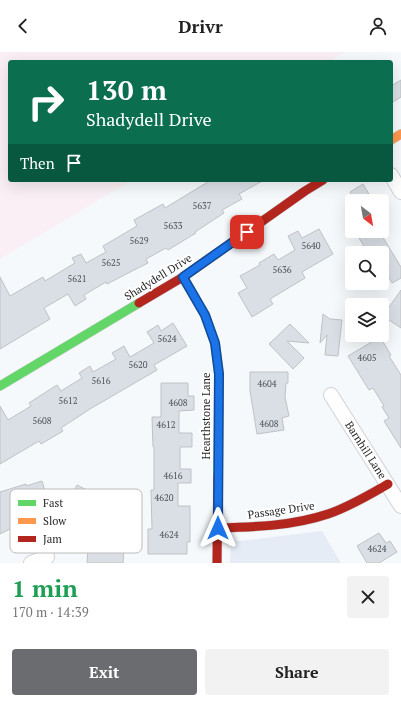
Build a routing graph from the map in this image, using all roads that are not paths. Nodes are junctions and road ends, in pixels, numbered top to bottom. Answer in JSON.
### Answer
{"nodes":[{"id":1,"x":393,"y":178,"type":"edge"},
{"id":2,"x":320,"y":182,"type":"edge"},
{"id":3,"x":401,"y":192,"type":"edge"},
{"id":4,"x":183,"y":277,"type":"junction"},
{"id":5,"x":0,"y":386,"type":"edge"},
{"id":6,"x":331,"y":395,"type":"dead end"},
{"id":7,"x":388,"y":484,"type":"junction"},
{"id":8,"x":401,"y":506,"type":"edge"},
{"id":9,"x":218,"y":528,"type":"junction"},
{"id":10,"x":46,"y":556,"type":"dead end"},
{"id":11,"x":31,"y":563,"type":"edge"},
{"id":12,"x":217,"y":563,"type":"edge"}],
"edges":[{"from":1,"to":3,"type":"street"},
{"from":2,"to":4,"type":"street","name":"Shadydell Drive"},
{"from":4,"to":5,"type":"street","name":"Shadydell Drive"},
{"from":4,"to":9,"type":"street","name":"Hearthstone Lane"},
{"from":6,"to":7,"type":"street","name":"Barnhill Lane"},
{"from":7,"to":8,"type":"street","name":"Barnhill Lane"},
{"from":7,"to":9,"type":"street","name":"Passage Drive"},
{"from":9,"to":12,"type":"street","name":"Hearthstone Lane"},
{"from":10,"to":11,"type":"street"}]}
